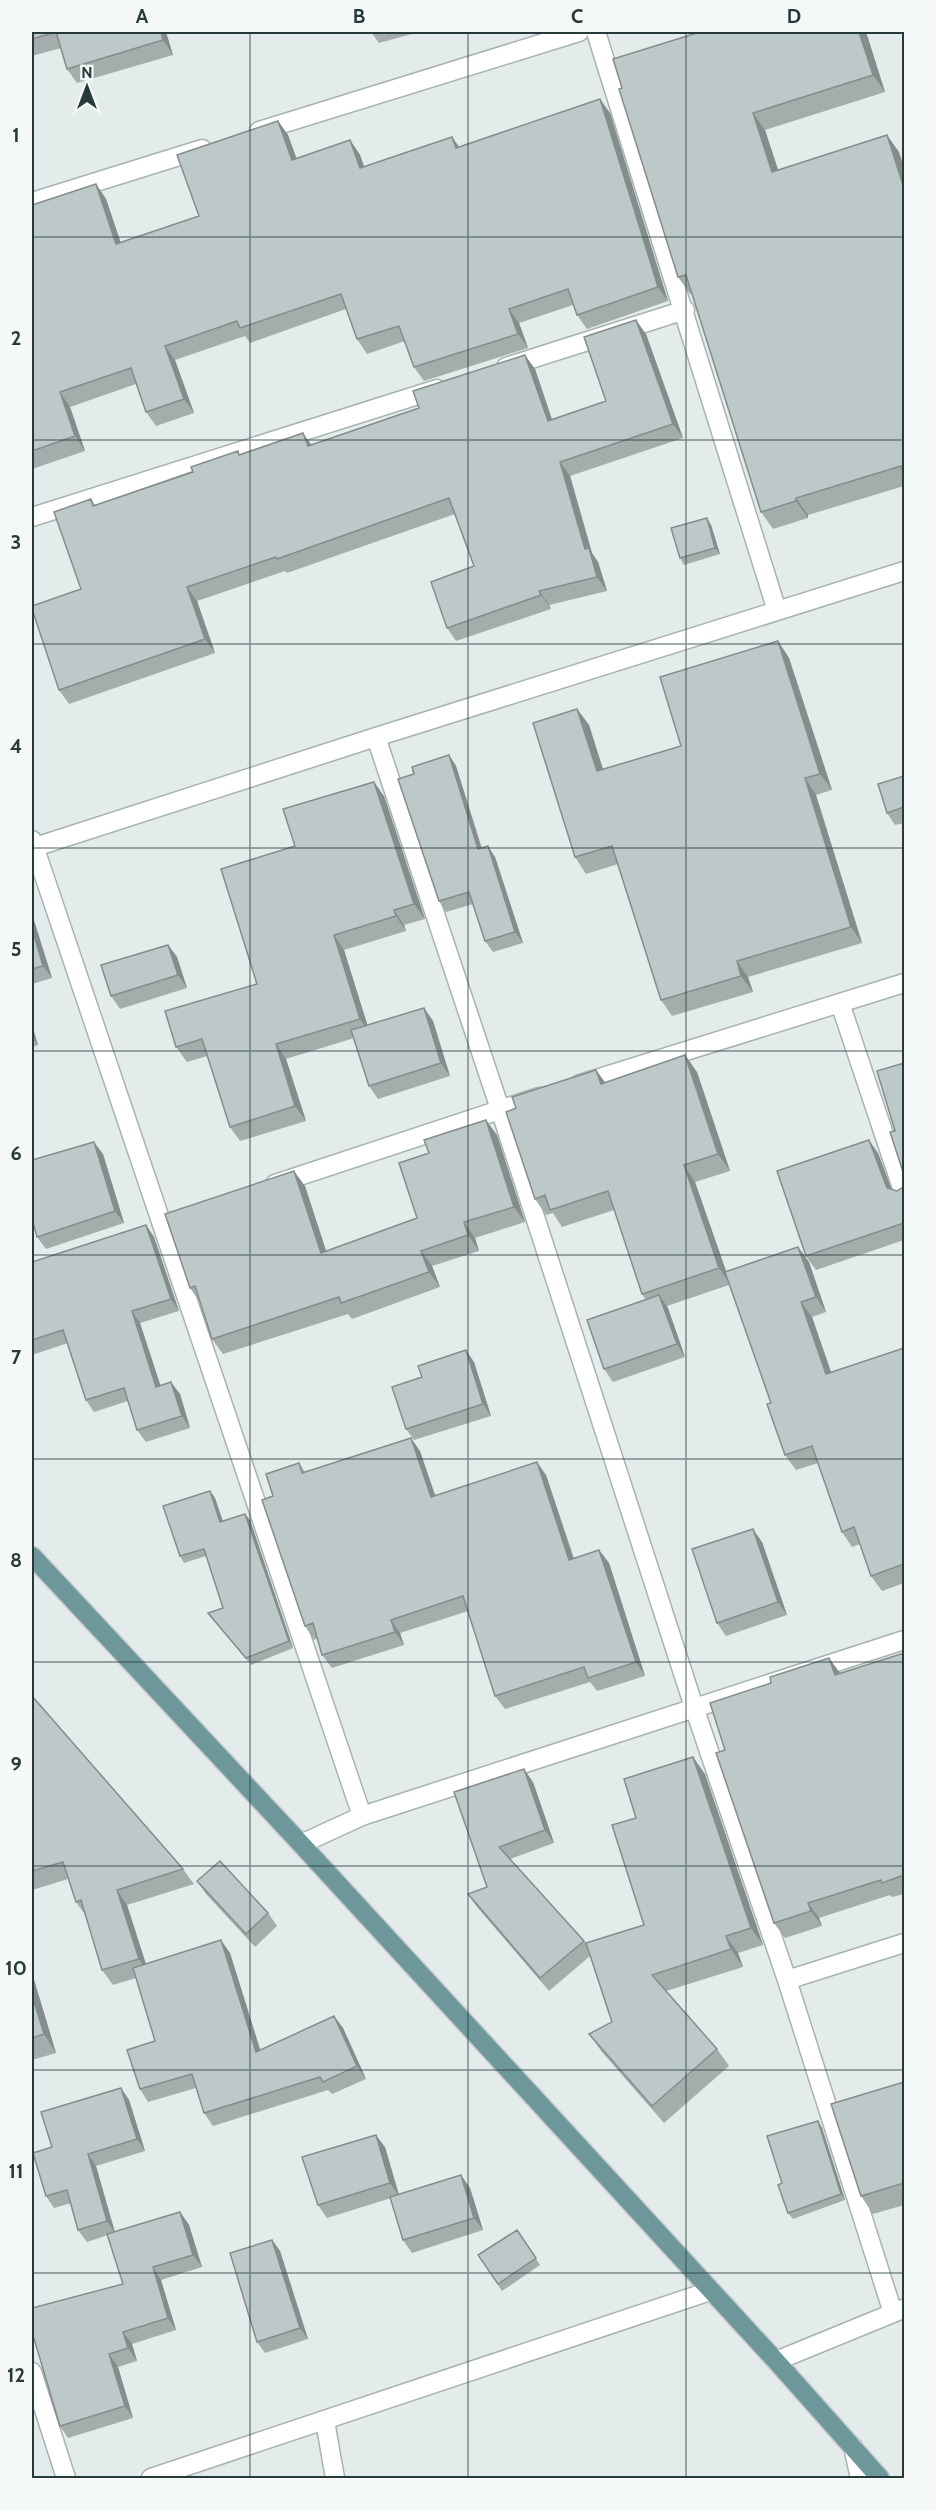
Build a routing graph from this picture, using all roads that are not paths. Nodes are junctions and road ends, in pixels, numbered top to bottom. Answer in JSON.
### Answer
{"nodes":[{"id":1,"x":579,"y":32,"type":"edge"},
{"id":2,"x":596,"y":32,"type":"edge"},
{"id":3,"x":237,"y":138,"type":"edge"},
{"id":4,"x":214,"y":145,"type":"edge"},
{"id":5,"x":32,"y":202,"type":"edge"},
{"id":6,"x":685,"y":310,"type":"junction"},
{"id":7,"x":493,"y":371,"type":"edge"},
{"id":8,"x":448,"y":385,"type":"edge"},
{"id":9,"x":32,"y":517,"type":"edge"},
{"id":10,"x":904,"y":571,"type":"edge"},
{"id":11,"x":777,"y":611,"type":"junction"},
{"id":12,"x":376,"y":737,"type":"junction"},
{"id":13,"x":32,"y":845,"type":"edge"},
{"id":14,"x":904,"y":983,"type":"edge"},
{"id":15,"x":840,"y":1003,"type":"junction"},
{"id":16,"x":500,"y":1109,"type":"junction"},
{"id":17,"x":263,"y":1188,"type":"edge"},
{"id":18,"x":904,"y":1194,"type":"edge"},
{"id":19,"x":167,"y":1220,"type":"junction"},
{"id":20,"x":140,"y":1229,"type":"edge"},
{"id":21,"x":32,"y":1556,"type":"edge"},
{"id":22,"x":904,"y":1640,"type":"edge"},
{"id":23,"x":694,"y":1707,"type":"junction"},
{"id":24,"x":362,"y":1816,"type":"junction"},
{"id":25,"x":301,"y":1844,"type":"junction"},
{"id":26,"x":904,"y":1943,"type":"edge"},
{"id":27,"x":787,"y":1980,"type":"junction"},
{"id":28,"x":710,"y":2291,"type":"junction"},
{"id":29,"x":899,"y":2311,"type":"edge"},
{"id":30,"x":777,"y":2361,"type":"junction"},
{"id":31,"x":32,"y":2372,"type":"edge"},
{"id":32,"x":325,"y":2421,"type":"junction"},
{"id":33,"x":853,"y":2447,"type":"junction"},
{"id":34,"x":66,"y":2478,"type":"edge"},
{"id":35,"x":151,"y":2478,"type":"edge"},
{"id":36,"x":335,"y":2478,"type":"edge"},
{"id":37,"x":860,"y":2478,"type":"edge"},
{"id":38,"x":880,"y":2478,"type":"edge"}],
"edges":[{"from":1,"to":3,"type":"street"},
{"from":2,"to":6,"type":"street"},
{"from":4,"to":5,"type":"street"},
{"from":6,"to":7,"type":"street"},
{"from":6,"to":11,"type":"street"},
{"from":8,"to":9,"type":"street"},
{"from":10,"to":11,"type":"street"},
{"from":11,"to":12,"type":"street"},
{"from":12,"to":13,"type":"street"},
{"from":12,"to":16,"type":"street"},
{"from":13,"to":19,"type":"street"},
{"from":14,"to":15,"type":"street"},
{"from":15,"to":16,"type":"street"},
{"from":15,"to":18,"type":"street"},
{"from":16,"to":17,"type":"street"},
{"from":16,"to":23,"type":"street"},
{"from":19,"to":20,"type":"street"},
{"from":19,"to":24,"type":"street"},
{"from":21,"to":25,"type":"main road"},
{"from":22,"to":23,"type":"street"},
{"from":23,"to":24,"type":"street"},
{"from":23,"to":27,"type":"street"},
{"from":24,"to":25,"type":"street"},
{"from":25,"to":28,"type":"main road"},
{"from":26,"to":27,"type":"street"},
{"from":27,"to":29,"type":"street"},
{"from":28,"to":30,"type":"main road"},
{"from":28,"to":32,"type":"street"},
{"from":29,"to":30,"type":"street"},
{"from":30,"to":33,"type":"main road"},
{"from":31,"to":34,"type":"street"},
{"from":32,"to":35,"type":"street"},
{"from":32,"to":36,"type":"street"},
{"from":33,"to":37,"type":"street"},
{"from":33,"to":38,"type":"main road"}]}
